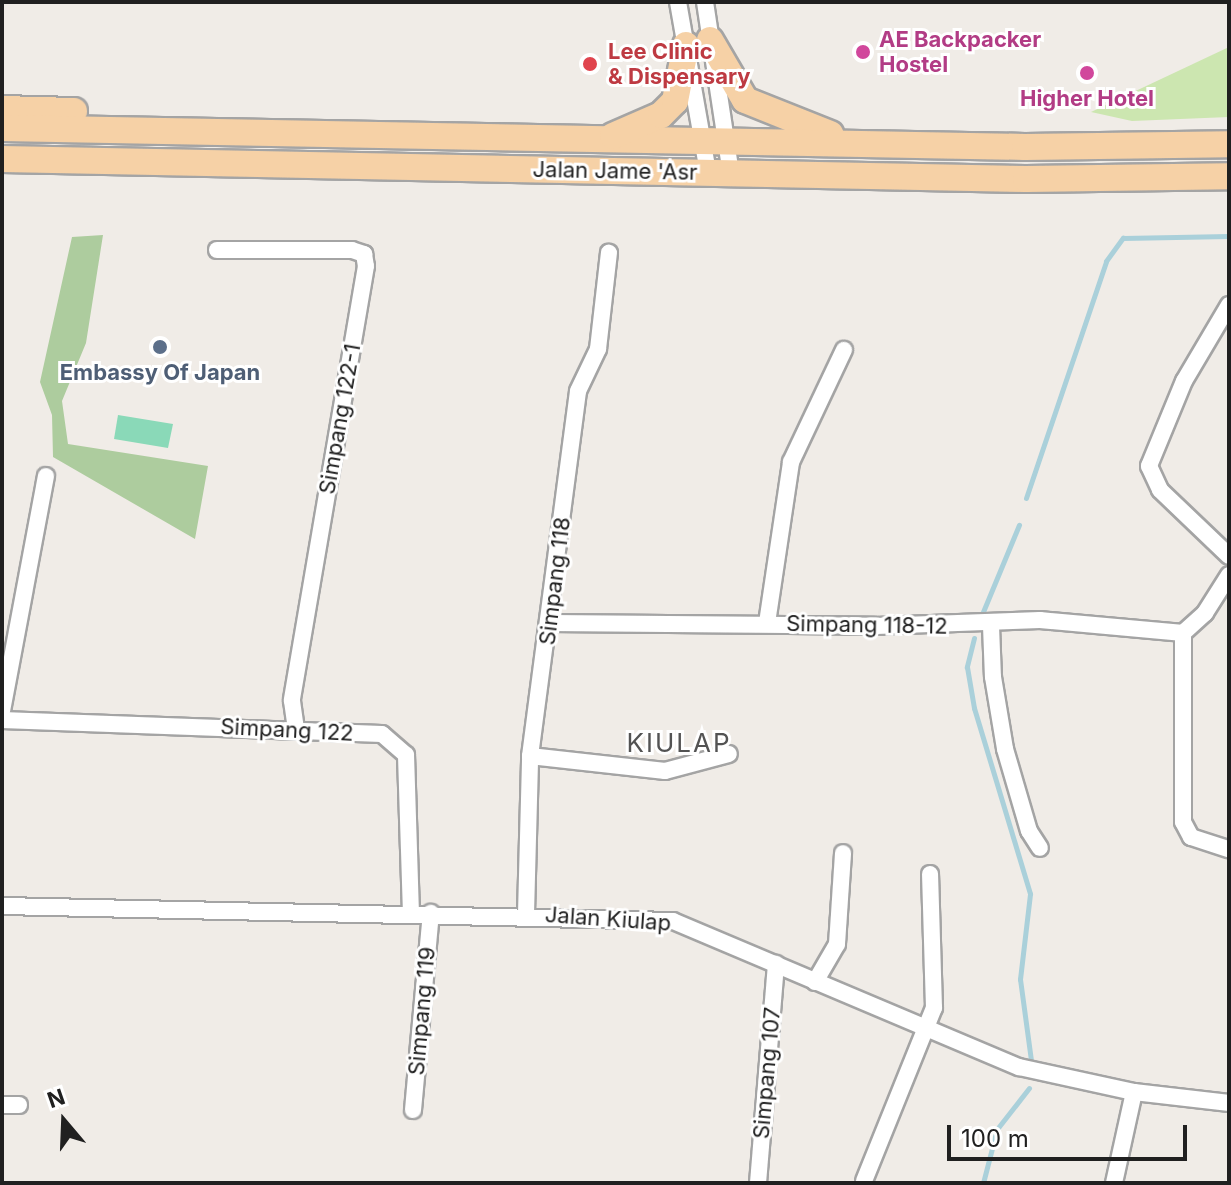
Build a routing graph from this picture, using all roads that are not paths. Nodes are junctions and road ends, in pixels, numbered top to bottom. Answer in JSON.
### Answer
{"nodes":[{"id":1,"x":678,"y":2,"type":"edge"},
{"id":2,"x":705,"y":2,"type":"edge"},
{"id":3,"x":698,"y":43,"type":"junction"},
{"id":4,"x":2,"y":109,"type":"edge"},
{"id":5,"x":2,"y":128,"type":"edge"},
{"id":6,"x":429,"y":135,"type":"junction"},
{"id":7,"x":606,"y":139,"type":"junction"},
{"id":8,"x":714,"y":142,"type":"junction"},
{"id":9,"x":1229,"y":144,"type":"edge"},
{"id":10,"x":865,"y":145,"type":"junction"},
{"id":11,"x":2,"y":159,"type":"edge"},
{"id":12,"x":719,"y":173,"type":"junction"},
{"id":13,"x":1229,"y":176,"type":"edge"},
{"id":14,"x":217,"y":250,"type":"dead end"},
{"id":15,"x":609,"y":253,"type":"dead end"},
{"id":16,"x":1229,"y":305,"type":"edge"},
{"id":17,"x":844,"y":350,"type":"dead end"},
{"id":18,"x":46,"y":476,"type":"dead end"},
{"id":19,"x":1229,"y":556,"type":"edge"},
{"id":20,"x":1229,"y":575,"type":"edge"},
{"id":21,"x":550,"y":623,"type":"junction"},
{"id":22,"x":767,"y":623,"type":"junction"},
{"id":23,"x":991,"y":626,"type":"junction"},
{"id":24,"x":1183,"y":633,"type":"junction"},
{"id":25,"x":2,"y":711,"type":"edge"},
{"id":26,"x":2,"y":720,"type":"edge"},
{"id":27,"x":296,"y":729,"type":"junction"},
{"id":28,"x":729,"y":754,"type":"dead end"},
{"id":29,"x":530,"y":756,"type":"junction"},
{"id":30,"x":1040,"y":848,"type":"dead end"},
{"id":31,"x":1229,"y":849,"type":"edge"},
{"id":32,"x":843,"y":853,"type":"dead end"},
{"id":33,"x":930,"y":874,"type":"dead end"},
{"id":34,"x":2,"y":906,"type":"edge"},
{"id":35,"x":411,"y":912,"type":"junction"},
{"id":36,"x":431,"y":913,"type":"junction"},
{"id":37,"x":526,"y":914,"type":"junction"},
{"id":38,"x":776,"y":964,"type":"junction"},
{"id":39,"x":815,"y":982,"type":"junction"},
{"id":40,"x":928,"y":1032,"type":"junction"},
{"id":41,"x":1134,"y":1092,"type":"junction"},
{"id":42,"x":1229,"y":1103,"type":"edge"},
{"id":43,"x":2,"y":1105,"type":"edge"},
{"id":44,"x":19,"y":1105,"type":"dead end"},
{"id":45,"x":413,"y":1110,"type":"dead end"},
{"id":46,"x":864,"y":1181,"type":"edge"},
{"id":47,"x":758,"y":1183,"type":"edge"},
{"id":48,"x":1114,"y":1183,"type":"edge"}],
"edges":[{"from":1,"to":3,"type":"street"},
{"from":2,"to":3,"type":"street"},
{"from":3,"to":7,"type":"main road"},
{"from":3,"to":8,"type":"street"},
{"from":3,"to":8,"type":"street"},
{"from":3,"to":10,"type":"main road"},
{"from":4,"to":6,"type":"main road"},
{"from":5,"to":6,"type":"main road","name":"Jalan Jame 'Asr"},
{"from":6,"to":7,"type":"main road","name":"Jalan Jame 'Asr"},
{"from":7,"to":8,"type":"main road","name":"Jalan Jame 'Asr"},
{"from":8,"to":10,"type":"main road","name":"Jalan Jame 'Asr"},
{"from":8,"to":12,"type":"street"},
{"from":8,"to":12,"type":"street"},
{"from":9,"to":10,"type":"main road","name":"Jalan Jame 'Asr"},
{"from":11,"to":12,"type":"main road","name":"Jalan Jame 'Asr"},
{"from":12,"to":13,"type":"main road","name":"Jalan Jame 'Asr"},
{"from":14,"to":27,"type":"street","name":"Simpang 122-1"},
{"from":15,"to":21,"type":"street","name":"Simpang 118"},
{"from":16,"to":19,"type":"street"},
{"from":17,"to":22,"type":"street"},
{"from":18,"to":25,"type":"street"},
{"from":20,"to":24,"type":"street"},
{"from":21,"to":22,"type":"street","name":"Simpang 118-12"},
{"from":21,"to":29,"type":"street","name":"Simpang 118"},
{"from":22,"to":23,"type":"street","name":"Simpang 118-12"},
{"from":23,"to":24,"type":"street","name":"Simpang 118-12"},
{"from":23,"to":30,"type":"street"},
{"from":24,"to":31,"type":"street"},
{"from":26,"to":27,"type":"street","name":"Simpang 122"},
{"from":27,"to":35,"type":"street","name":"Simpang 122"},
{"from":28,"to":29,"type":"street"},
{"from":29,"to":37,"type":"street","name":"Simpang 118"},
{"from":32,"to":39,"type":"street"},
{"from":33,"to":40,"type":"street"},
{"from":34,"to":35,"type":"street","name":"Jalan Kiulap"},
{"from":35,"to":36,"type":"street","name":"Jalan Kiulap"},
{"from":36,"to":37,"type":"street","name":"Jalan Kiulap"},
{"from":36,"to":45,"type":"street","name":"Simpang 119"},
{"from":37,"to":38,"type":"street","name":"Jalan Kiulap"},
{"from":38,"to":39,"type":"street","name":"Jalan Kiulap"},
{"from":38,"to":47,"type":"street","name":"Simpang 107"},
{"from":39,"to":40,"type":"street","name":"Jalan Kiulap"},
{"from":40,"to":41,"type":"street","name":"Jalan Kiulap"},
{"from":40,"to":46,"type":"street"},
{"from":41,"to":42,"type":"street","name":"Jalan Kiulap"},
{"from":41,"to":48,"type":"street"},
{"from":43,"to":44,"type":"street"}]}
